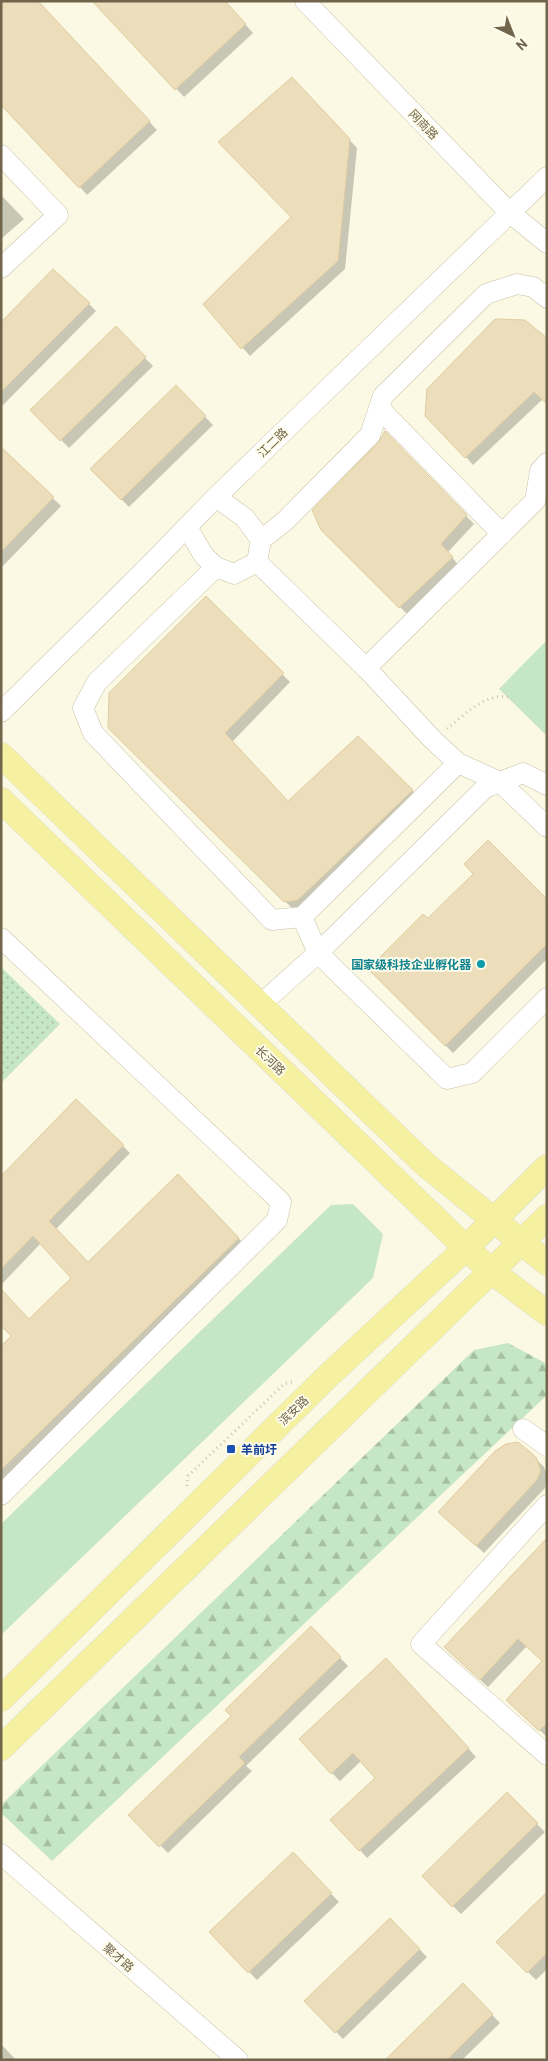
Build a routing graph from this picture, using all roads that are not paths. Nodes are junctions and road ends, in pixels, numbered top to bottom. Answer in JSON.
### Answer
{"nodes":[{"id":1,"x":304,"y":1,"type":"edge"},
{"id":2,"x":1,"y":155,"type":"edge"},
{"id":3,"x":547,"y":177,"type":"edge"},
{"id":4,"x":509,"y":212,"type":"junction"},
{"id":5,"x":547,"y":243,"type":"edge"},
{"id":6,"x":1,"y":268,"type":"edge"},
{"id":7,"x":547,"y":298,"type":"edge"},
{"id":8,"x":379,"y":408,"type":"junction"},
{"id":9,"x":547,"y":463,"type":"edge"},
{"id":10,"x":216,"y":497,"type":"junction"},
{"id":11,"x":187,"y":527,"type":"junction"},
{"id":12,"x":502,"y":534,"type":"junction"},
{"id":13,"x":262,"y":540,"type":"junction"},
{"id":14,"x":257,"y":562,"type":"junction"},
{"id":15,"x":216,"y":568,"type":"junction"},
{"id":16,"x":366,"y":668,"type":"junction"},
{"id":17,"x":1,"y":712,"type":"edge"},
{"id":18,"x":1,"y":756,"type":"edge"},
{"id":19,"x":458,"y":763,"type":"junction"},
{"id":20,"x":500,"y":782,"type":"junction"},
{"id":21,"x":547,"y":785,"type":"edge"},
{"id":22,"x":1,"y":800,"type":"edge"},
{"id":23,"x":547,"y":827,"type":"edge"},
{"id":24,"x":302,"y":917,"type":"junction"},
{"id":25,"x":1,"y":938,"type":"edge"},
{"id":26,"x":318,"y":953,"type":"junction"},
{"id":27,"x":547,"y":998,"type":"edge"},
{"id":28,"x":260,"y":1006,"type":"junction"},
{"id":29,"x":547,"y":1167,"type":"edge"},
{"id":30,"x":547,"y":1217,"type":"edge"},
{"id":31,"x":494,"y":1221,"type":"junction"},
{"id":32,"x":521,"y":1243,"type":"junction"},
{"id":33,"x":466,"y":1248,"type":"junction"},
{"id":34,"x":547,"y":1263,"type":"edge"},
{"id":35,"x":491,"y":1271,"type":"junction"},
{"id":36,"x":547,"y":1314,"type":"edge"},
{"id":37,"x":523,"y":1429,"type":"dead end"},
{"id":38,"x":547,"y":1446,"type":"edge"},
{"id":39,"x":1,"y":1495,"type":"edge"},
{"id":40,"x":547,"y":1505,"type":"edge"},
{"id":41,"x":1,"y":1699,"type":"edge"},
{"id":42,"x":1,"y":1748,"type":"edge"},
{"id":43,"x":547,"y":1755,"type":"edge"},
{"id":44,"x":1,"y":1854,"type":"edge"},
{"id":45,"x":238,"y":2060,"type":"edge"}],
"edges":[{"from":1,"to":4,"type":"street","name":"网商路"},
{"from":2,"to":6,"type":"street"},
{"from":3,"to":4,"type":"street","name":"江二路"},
{"from":4,"to":5,"type":"street","name":"网商路"},
{"from":4,"to":10,"type":"street","name":"江二路"},
{"from":7,"to":8,"type":"street"},
{"from":8,"to":12,"type":"street"},
{"from":8,"to":13,"type":"street"},
{"from":9,"to":12,"type":"street"},
{"from":10,"to":11,"type":"street","name":"江二路"},
{"from":10,"to":13,"type":"street"},
{"from":11,"to":15,"type":"street"},
{"from":11,"to":17,"type":"street","name":"江二路"},
{"from":12,"to":16,"type":"street"},
{"from":13,"to":14,"type":"street"},
{"from":14,"to":15,"type":"street"},
{"from":14,"to":16,"type":"street"},
{"from":15,"to":24,"type":"street"},
{"from":16,"to":19,"type":"street"},
{"from":18,"to":28,"type":"main road"},
{"from":19,"to":20,"type":"street"},
{"from":19,"to":24,"type":"street"},
{"from":20,"to":21,"type":"street"},
{"from":20,"to":23,"type":"street"},
{"from":20,"to":26,"type":"street"},
{"from":22,"to":33,"type":"main road","name":"长河路"},
{"from":24,"to":26,"type":"street"},
{"from":25,"to":39,"type":"street"},
{"from":26,"to":27,"type":"street"},
{"from":26,"to":28,"type":"street"},
{"from":28,"to":31,"type":"main road"},
{"from":29,"to":31,"type":"main road","name":"滨安路"},
{"from":30,"to":32,"type":"main road"},
{"from":31,"to":32,"type":"main road"},
{"from":31,"to":33,"type":"main road","name":"滨安路"},
{"from":32,"to":34,"type":"main road"},
{"from":32,"to":35,"type":"main road"},
{"from":33,"to":35,"type":"main road","name":"长河路"},
{"from":33,"to":41,"type":"main road","name":"滨安路"},
{"from":35,"to":36,"type":"main road","name":"长河路"},
{"from":35,"to":42,"type":"main road"},
{"from":37,"to":38,"type":"street"},
{"from":40,"to":43,"type":"street"},
{"from":44,"to":45,"type":"street","name":"聚才路"}]}
